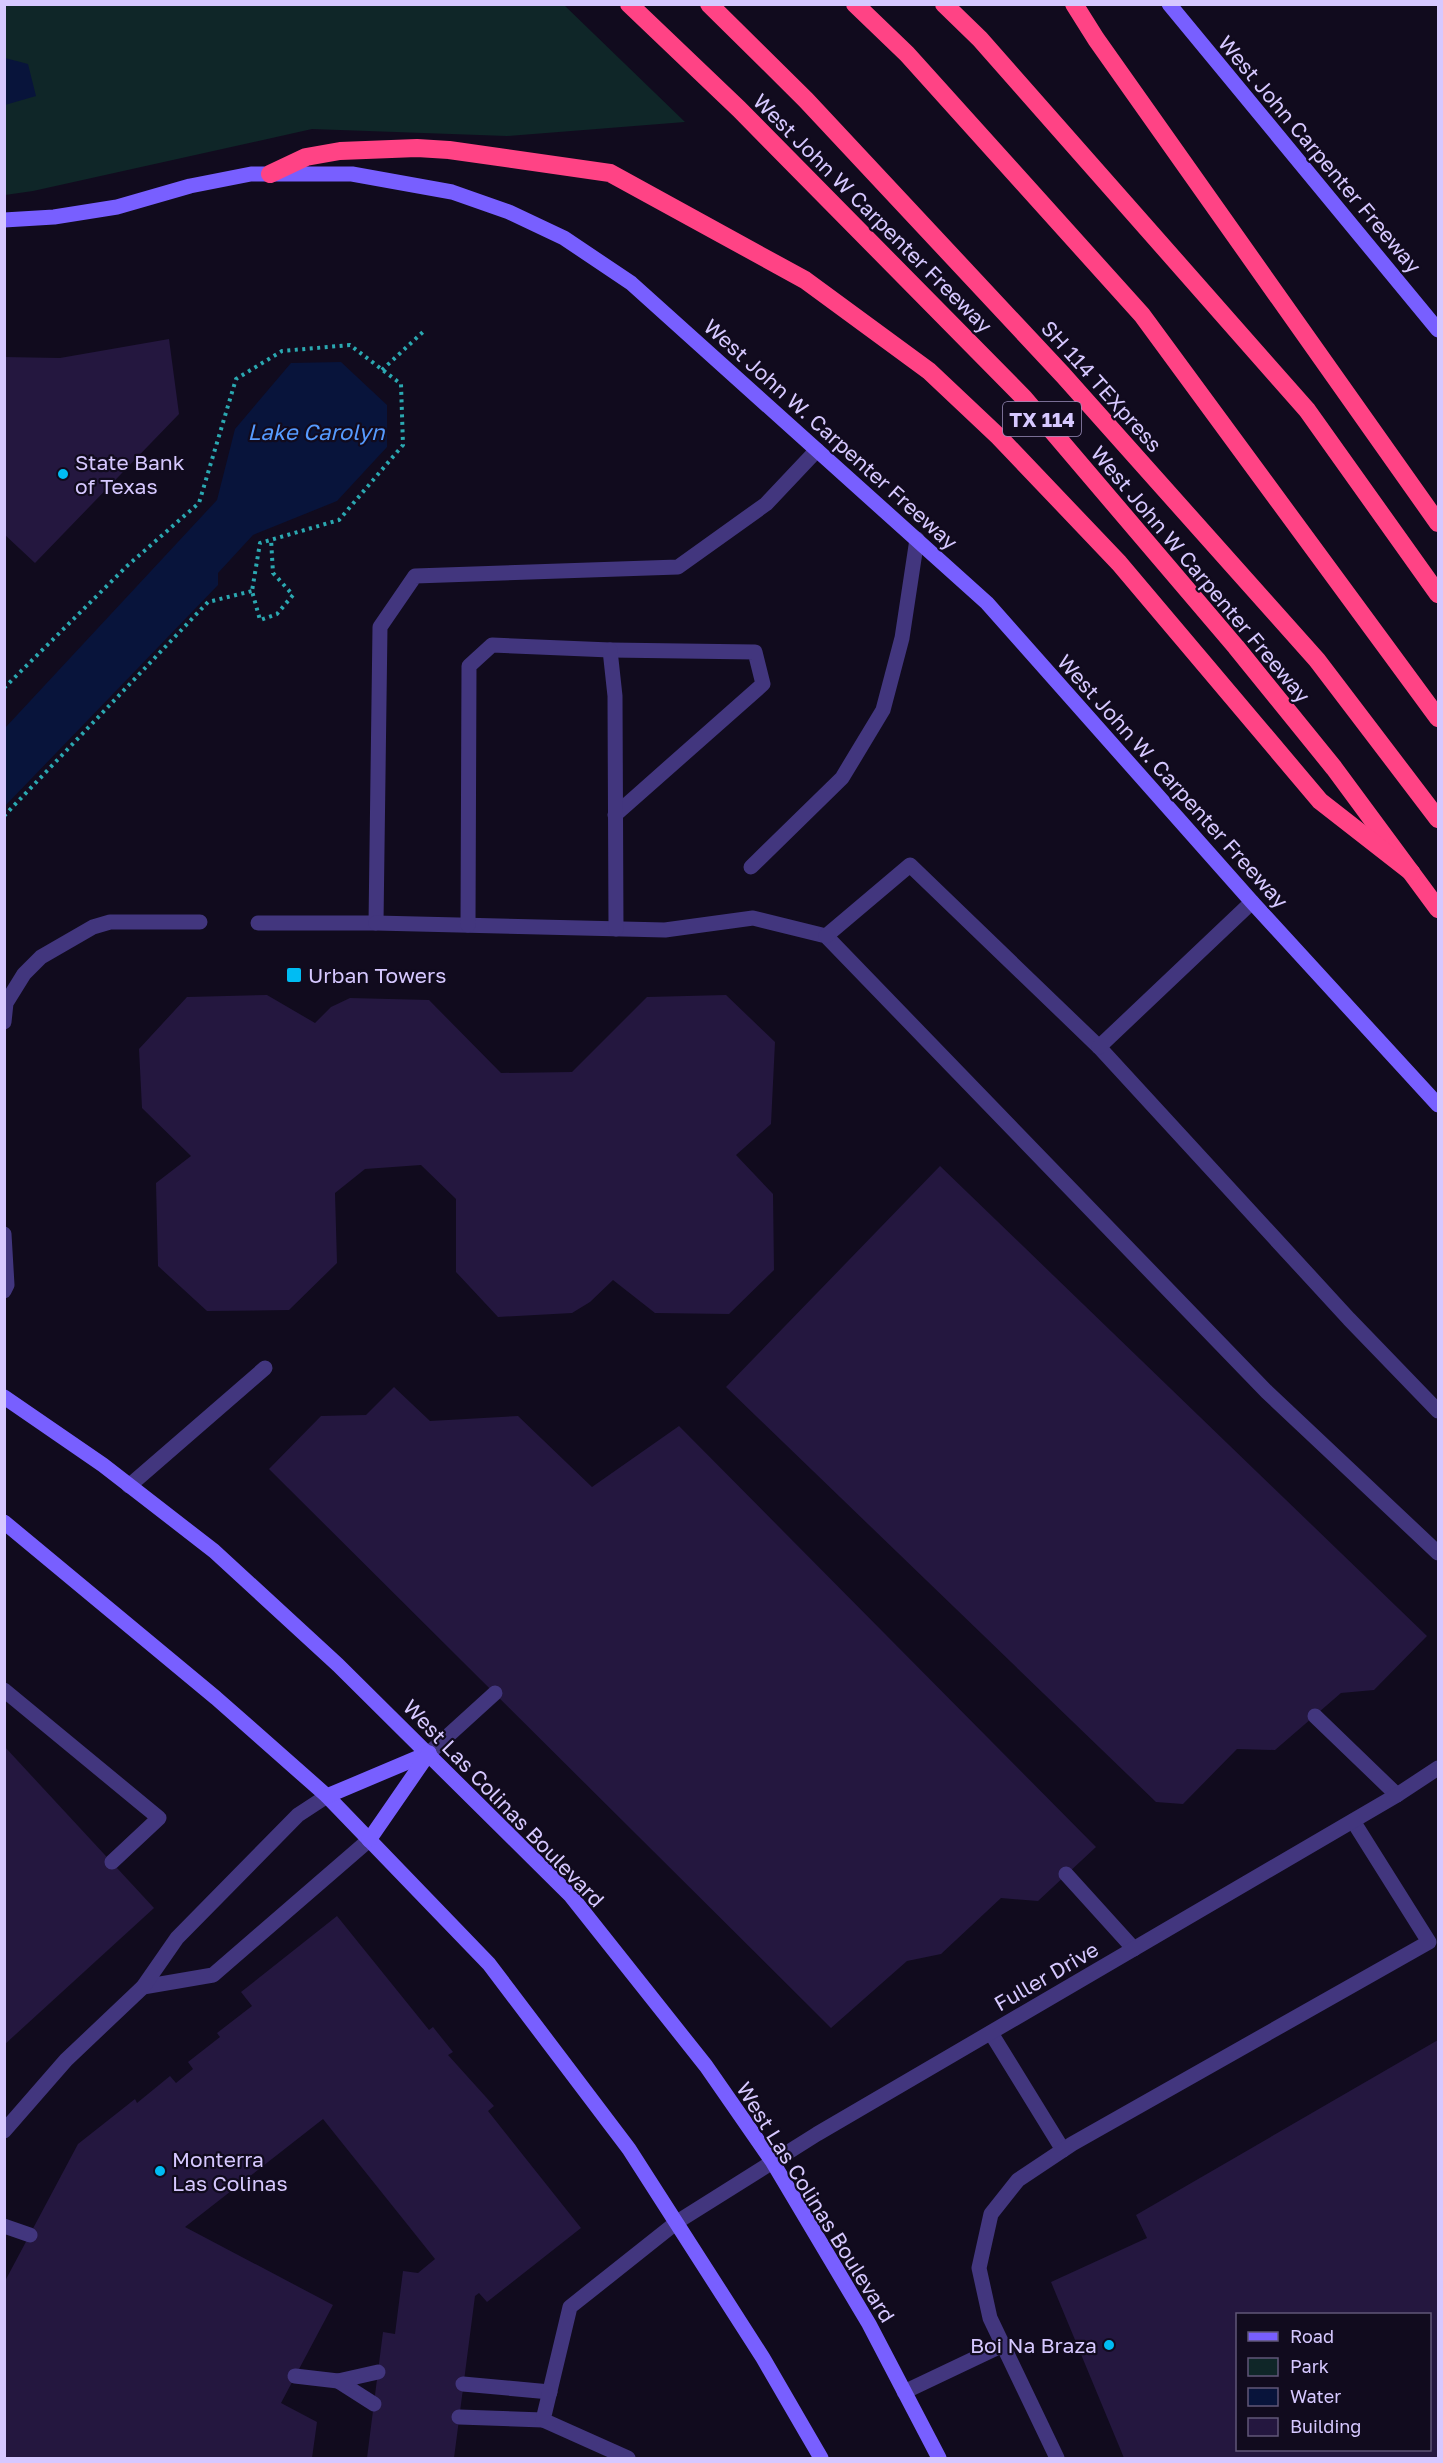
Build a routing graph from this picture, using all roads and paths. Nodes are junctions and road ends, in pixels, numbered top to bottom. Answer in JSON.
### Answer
{"nodes":[{"id":1,"x":629,"y":4,"type":"edge"},
{"id":2,"x":710,"y":4,"type":"edge"},
{"id":3,"x":855,"y":4,"type":"edge"},
{"id":4,"x":944,"y":4,"type":"edge"},
{"id":5,"x":1074,"y":4,"type":"edge"},
{"id":6,"x":1169,"y":4,"type":"edge"},
{"id":7,"x":270,"y":174,"type":"junction"},
{"id":8,"x":4,"y":220,"type":"edge"},
{"id":9,"x":1438,"y":330,"type":"edge"},
{"id":10,"x":424,"y":331,"type":"dead end"},
{"id":11,"x":382,"y":370,"type":"junction"},
{"id":12,"x":817,"y":450,"type":"junction"},
{"id":13,"x":1438,"y":523,"type":"edge"},
{"id":14,"x":271,"y":539,"type":"junction"},
{"id":15,"x":917,"y":539,"type":"junction"},
{"id":16,"x":252,"y":591,"type":"junction"},
{"id":17,"x":1438,"y":594,"type":"edge"},
{"id":18,"x":610,"y":650,"type":"junction"},
{"id":19,"x":4,"y":688,"type":"edge"},
{"id":20,"x":1438,"y":718,"type":"edge"},
{"id":21,"x":615,"y":815,"type":"junction"},
{"id":22,"x":4,"y":816,"type":"edge"},
{"id":23,"x":1438,"y":819,"type":"edge"},
{"id":24,"x":751,"y":867,"type":"dead end"},
{"id":25,"x":1412,"y":872,"type":"junction"},
{"id":26,"x":1252,"y":902,"type":"junction"},
{"id":27,"x":1438,"y":909,"type":"edge"},
{"id":28,"x":200,"y":922,"type":"dead end"},
{"id":29,"x":258,"y":922,"type":"dead end"},
{"id":30,"x":376,"y":923,"type":"junction"},
{"id":31,"x":468,"y":925,"type":"junction"},
{"id":32,"x":616,"y":929,"type":"junction"},
{"id":33,"x":826,"y":936,"type":"junction"},
{"id":34,"x":4,"y":1022,"type":"edge"},
{"id":35,"x":1099,"y":1047,"type":"junction"},
{"id":36,"x":1438,"y":1105,"type":"edge"},
{"id":37,"x":4,"y":1234,"type":"edge"},
{"id":38,"x":4,"y":1290,"type":"edge"},
{"id":39,"x":265,"y":1368,"type":"dead end"},
{"id":40,"x":4,"y":1397,"type":"edge"},
{"id":41,"x":1438,"y":1412,"type":"edge"},
{"id":42,"x":129,"y":1486,"type":"junction"},
{"id":43,"x":4,"y":1522,"type":"edge"},
{"id":44,"x":1438,"y":1553,"type":"edge"},
{"id":45,"x":4,"y":1690,"type":"edge"},
{"id":46,"x":495,"y":1693,"type":"dead end"},
{"id":47,"x":1315,"y":1716,"type":"dead end"},
{"id":48,"x":429,"y":1753,"type":"junction"},
{"id":49,"x":1438,"y":1768,"type":"edge"},
{"id":50,"x":327,"y":1796,"type":"junction"},
{"id":51,"x":1397,"y":1796,"type":"junction"},
{"id":52,"x":1353,"y":1821,"type":"junction"},
{"id":53,"x":369,"y":1840,"type":"junction"},
{"id":54,"x":112,"y":1862,"type":"dead end"},
{"id":55,"x":1066,"y":1874,"type":"dead end"},
{"id":56,"x":1134,"y":1948,"type":"junction"},
{"id":57,"x":143,"y":1987,"type":"junction"},
{"id":58,"x":991,"y":2033,"type":"junction"},
{"id":59,"x":4,"y":2131,"type":"edge"},
{"id":60,"x":1063,"y":2150,"type":"junction"},
{"id":61,"x":772,"y":2161,"type":"junction"},
{"id":62,"x":677,"y":2222,"type":"junction"},
{"id":63,"x":4,"y":2226,"type":"edge"},
{"id":64,"x":30,"y":2235,"type":"dead end"},
{"id":65,"x":1003,"y":2345,"type":"junction"},
{"id":66,"x":378,"y":2372,"type":"dead end"},
{"id":67,"x":295,"y":2376,"type":"dead end"},
{"id":68,"x":338,"y":2381,"type":"junction"},
{"id":69,"x":463,"y":2384,"type":"dead end"},
{"id":70,"x":550,"y":2392,"type":"junction"},
{"id":71,"x":904,"y":2392,"type":"junction"},
{"id":72,"x":374,"y":2404,"type":"dead end"},
{"id":73,"x":459,"y":2417,"type":"dead end"},
{"id":74,"x":543,"y":2420,"type":"junction"},
{"id":75,"x":628,"y":2458,"type":"edge"},
{"id":76,"x":821,"y":2458,"type":"edge"},
{"id":77,"x":939,"y":2458,"type":"edge"},
{"id":78,"x":1057,"y":2458,"type":"edge"}],
"edges":[{"from":1,"to":25,"type":"highway","name":"West John W Carpenter Freeway","number":"TX 114"},
{"from":2,"to":23,"type":"highway","name":"SH 114 TEXpress"},
{"from":3,"to":20,"type":"highway"},
{"from":4,"to":17,"type":"highway"},
{"from":5,"to":13,"type":"highway"},
{"from":6,"to":9,"type":"main road","name":"West John Carpenter Freeway"},
{"from":7,"to":8,"type":"main road","name":"West John W. Carpenter Freeway"},
{"from":7,"to":12,"type":"main road","name":"West John W. Carpenter Freeway"},
{"from":7,"to":25,"type":"highway"},
{"from":10,"to":11,"type":"path"},
{"from":11,"to":14,"type":"path"},
{"from":11,"to":19,"type":"path"},
{"from":12,"to":15,"type":"main road","name":"West John W. Carpenter Freeway"},
{"from":12,"to":30,"type":"street"},
{"from":14,"to":16,"type":"path"},
{"from":14,"to":16,"type":"path"},
{"from":15,"to":24,"type":"street"},
{"from":15,"to":26,"type":"main road","name":"West John W. Carpenter Freeway"},
{"from":16,"to":22,"type":"path"},
{"from":18,"to":21,"type":"street"},
{"from":18,"to":21,"type":"street"},
{"from":18,"to":31,"type":"street"},
{"from":21,"to":32,"type":"street"},
{"from":25,"to":27,"type":"highway","name":"West John W Carpenter Freeway","number":"TX 114"},
{"from":26,"to":35,"type":"street"},
{"from":26,"to":36,"type":"main road","name":"West John W. Carpenter Freeway"},
{"from":28,"to":34,"type":"street"},
{"from":29,"to":30,"type":"street"},
{"from":30,"to":31,"type":"street"},
{"from":31,"to":32,"type":"street"},
{"from":32,"to":33,"type":"street"},
{"from":33,"to":35,"type":"street"},
{"from":33,"to":44,"type":"street"},
{"from":35,"to":41,"type":"street"},
{"from":37,"to":38,"type":"street"},
{"from":39,"to":42,"type":"street"},
{"from":40,"to":42,"type":"main road","name":"West Las Colinas Boulevard"},
{"from":42,"to":48,"type":"main road","name":"West Las Colinas Boulevard"},
{"from":43,"to":50,"type":"main road"},
{"from":45,"to":54,"type":"street"},
{"from":46,"to":48,"type":"street"},
{"from":47,"to":51,"type":"street"},
{"from":48,"to":50,"type":"main road"},
{"from":48,"to":53,"type":"main road"},
{"from":48,"to":61,"type":"main road","name":"West Las Colinas Boulevard"},
{"from":49,"to":51,"type":"street","name":"Fuller Drive"},
{"from":50,"to":53,"type":"main road"},
{"from":50,"to":57,"type":"street"},
{"from":51,"to":52,"type":"street","name":"Fuller Drive"},
{"from":52,"to":56,"type":"street","name":"Fuller Drive"},
{"from":52,"to":60,"type":"street"},
{"from":53,"to":57,"type":"street"},
{"from":53,"to":62,"type":"main road"},
{"from":55,"to":56,"type":"street"},
{"from":56,"to":58,"type":"street","name":"Fuller Drive"},
{"from":57,"to":59,"type":"street"},
{"from":58,"to":60,"type":"street"},
{"from":58,"to":61,"type":"street","name":"Fuller Drive"},
{"from":60,"to":65,"type":"street"},
{"from":61,"to":62,"type":"street","name":"Fuller Drive"},
{"from":61,"to":71,"type":"main road","name":"West Las Colinas Boulevard"},
{"from":62,"to":70,"type":"street","name":"Fuller Drive"},
{"from":62,"to":76,"type":"main road"},
{"from":63,"to":64,"type":"street"},
{"from":65,"to":71,"type":"street"},
{"from":65,"to":78,"type":"street"},
{"from":66,"to":68,"type":"street"},
{"from":67,"to":68,"type":"street"},
{"from":68,"to":72,"type":"street"},
{"from":69,"to":70,"type":"street"},
{"from":70,"to":74,"type":"street","name":"Fuller Drive"},
{"from":71,"to":77,"type":"main road","name":"West Las Colinas Boulevard"},
{"from":73,"to":74,"type":"street"},
{"from":74,"to":75,"type":"street"}]}
